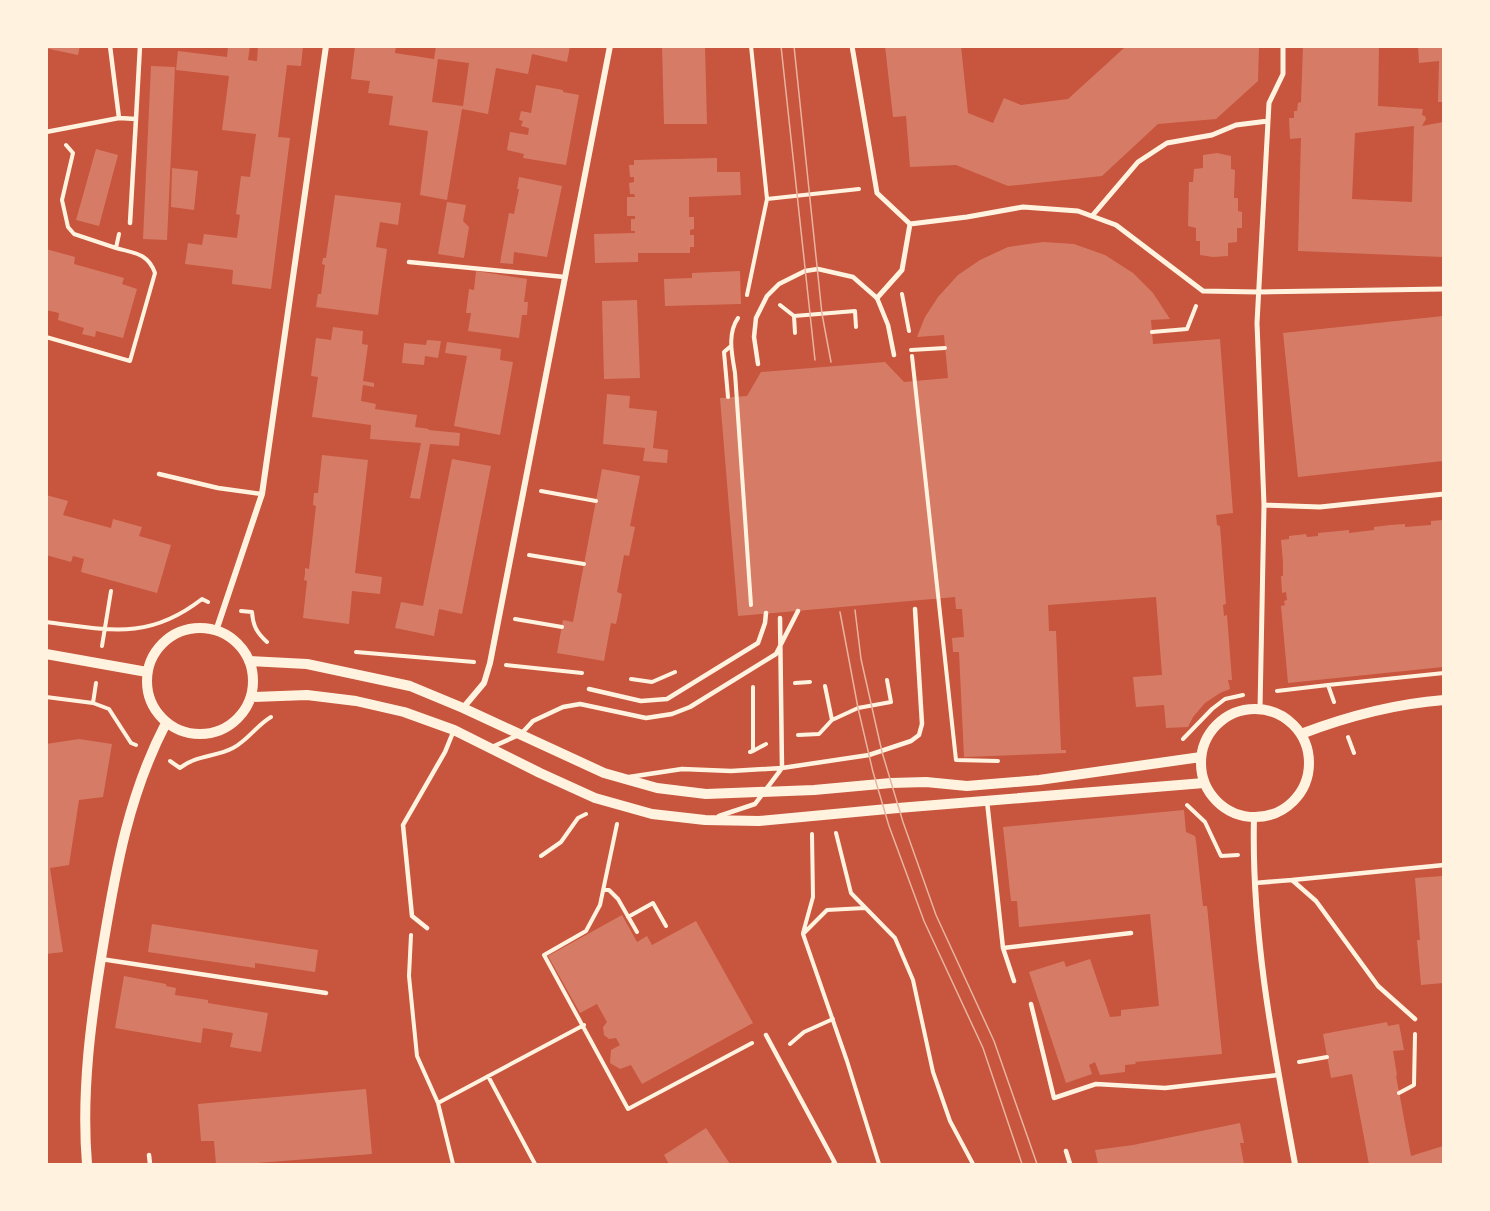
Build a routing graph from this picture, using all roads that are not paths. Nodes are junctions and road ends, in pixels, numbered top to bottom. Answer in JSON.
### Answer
{"nodes":[{"id":1,"x":110,"y":46,"type":"edge"},
{"id":2,"x":140,"y":46,"type":"edge"},
{"id":3,"x":326,"y":46,"type":"edge"},
{"id":4,"x":610,"y":46,"type":"edge"},
{"id":5,"x":852,"y":46,"type":"edge"},
{"id":6,"x":1283,"y":46,"type":"edge"},
{"id":7,"x":119,"y":118,"type":"junction"},
{"id":8,"x":136,"y":119,"type":"junction"},
{"id":9,"x":1268,"y":121,"type":"junction"},
{"id":10,"x":46,"y":132,"type":"edge"},
{"id":11,"x":1092,"y":216,"type":"junction"},
{"id":12,"x":130,"y":223,"type":"road end"},
{"id":13,"x":910,"y":224,"type":"junction"},
{"id":14,"x":409,"y":262,"type":"dead end"},
{"id":15,"x":565,"y":277,"type":"junction"},
{"id":16,"x":1443,"y":289,"type":"edge"},
{"id":17,"x":1258,"y":292,"type":"junction"},
{"id":18,"x":877,"y":298,"type":"junction"},
{"id":19,"x":894,"y":355,"type":"dead end"},
{"id":20,"x":758,"y":364,"type":"dead end"},
{"id":21,"x":159,"y":474,"type":"dead end"},
{"id":22,"x":262,"y":494,"type":"junction"},
{"id":23,"x":1443,"y":494,"type":"edge"},
{"id":24,"x":1264,"y":505,"type":"junction"},
{"id":25,"x":915,"y":609,"type":"dead end"},
{"id":26,"x":798,"y":611,"type":"dead end"},
{"id":27,"x":766,"y":613,"type":"dead end"},
{"id":28,"x":780,"y":618,"type":"dead end"},
{"id":29,"x":216,"y":631,"type":"junction"},
{"id":30,"x":46,"y":654,"type":"edge"},
{"id":31,"x":249,"y":661,"type":"junction"},
{"id":32,"x":147,"y":672,"type":"junction"},
{"id":33,"x":589,"y":689,"type":"dead end"},
{"id":34,"x":251,"y":697,"type":"junction"},
{"id":35,"x":1443,"y":700,"type":"edge"},
{"id":36,"x":463,"y":708,"type":"junction"},
{"id":37,"x":1260,"y":709,"type":"junction"},
{"id":38,"x":166,"y":723,"type":"junction"},
{"id":39,"x":454,"y":730,"type":"junction"},
{"id":40,"x":521,"y":734,"type":"junction"},
{"id":41,"x":1301,"y":734,"type":"junction"},
{"id":42,"x":489,"y":748,"type":"junction"},
{"id":43,"x":1201,"y":757,"type":"junction"},
{"id":44,"x":782,"y":768,"type":"junction"},
{"id":45,"x":622,"y":778,"type":"junction"},
{"id":46,"x":1204,"y":783,"type":"junction"},
{"id":47,"x":765,"y":793,"type":"junction"},
{"id":48,"x":987,"y":801,"type":"junction"},
{"id":49,"x":1254,"y":817,"type":"junction"},
{"id":50,"x":705,"y":820,"type":"junction"},
{"id":51,"x":1443,"y":865,"type":"edge"},
{"id":52,"x":1292,"y":880,"type":"junction"},
{"id":53,"x":1255,"y":883,"type":"junction"},
{"id":54,"x":427,"y":928,"type":"dead end"},
{"id":55,"x":1131,"y":933,"type":"dead end"},
{"id":56,"x":1003,"y":948,"type":"junction"},
{"id":57,"x":101,"y":959,"type":"junction"},
{"id":58,"x":1014,"y":981,"type":"dead end"},
{"id":59,"x":326,"y":993,"type":"dead end"},
{"id":60,"x":1031,"y":1004,"type":"dead end"},
{"id":61,"x":1415,"y":1019,"type":"road end"},
{"id":62,"x":766,"y":1035,"type":"road end"},
{"id":63,"x":1278,"y":1075,"type":"junction"},
{"id":64,"x":1065,"y":1151,"type":"dead end"},
{"id":65,"x":149,"y":1155,"type":"dead end"},
{"id":66,"x":87,"y":1164,"type":"edge"},
{"id":67,"x":150,"y":1164,"type":"edge"},
{"id":68,"x":832,"y":1164,"type":"edge"},
{"id":69,"x":1070,"y":1164,"type":"edge"},
{"id":70,"x":1295,"y":1164,"type":"edge"}],
"edges":[{"from":1,"to":7,"type":"lane"},
{"from":2,"to":8,"type":"lane"},
{"from":3,"to":22,"type":"street"},
{"from":4,"to":15,"type":"street"},
{"from":5,"to":13,"type":"street"},
{"from":6,"to":9,"type":"street"},
{"from":7,"to":8,"type":"lane"},
{"from":7,"to":10,"type":"lane"},
{"from":8,"to":12,"type":"lane"},
{"from":9,"to":11,"type":"street"},
{"from":9,"to":17,"type":"street"},
{"from":11,"to":13,"type":"street"},
{"from":11,"to":17,"type":"street"},
{"from":13,"to":18,"type":"street"},
{"from":14,"to":15,"type":"lane"},
{"from":15,"to":36,"type":"street"},
{"from":16,"to":17,"type":"street"},
{"from":17,"to":24,"type":"street"},
{"from":18,"to":19,"type":"lane"},
{"from":18,"to":20,"type":"lane"},
{"from":21,"to":22,"type":"lane"},
{"from":22,"to":29,"type":"street"},
{"from":23,"to":24,"type":"street"},
{"from":24,"to":37,"type":"street"},
{"from":25,"to":44,"type":"lane"},
{"from":26,"to":40,"type":"lane"},
{"from":27,"to":33,"type":"lane"},
{"from":28,"to":44,"type":"lane"},
{"from":29,"to":31,"type":"street"},
{"from":29,"to":32,"type":"street"},
{"from":30,"to":32,"type":"street"},
{"from":31,"to":34,"type":"street"},
{"from":31,"to":36,"type":"street"},
{"from":32,"to":38,"type":"street"},
{"from":34,"to":38,"type":"street"},
{"from":34,"to":39,"type":"street"},
{"from":35,"to":41,"type":"street"},
{"from":36,"to":40,"type":"street"},
{"from":37,"to":41,"type":"street"},
{"from":37,"to":43,"type":"street"},
{"from":38,"to":57,"type":"street"},
{"from":39,"to":42,"type":"street"},
{"from":39,"to":54,"type":"lane"},
{"from":40,"to":42,"type":"lane"},
{"from":40,"to":45,"type":"street"},
{"from":41,"to":49,"type":"street"},
{"from":42,"to":50,"type":"street"},
{"from":43,"to":46,"type":"street"},
{"from":43,"to":47,"type":"street"},
{"from":44,"to":45,"type":"lane"},
{"from":44,"to":47,"type":"lane"},
{"from":45,"to":47,"type":"street"},
{"from":46,"to":48,"type":"street"},
{"from":46,"to":49,"type":"street"},
{"from":47,"to":50,"type":"lane"},
{"from":48,"to":50,"type":"street"},
{"from":48,"to":56,"type":"lane"},
{"from":49,"to":53,"type":"street"},
{"from":51,"to":52,"type":"lane"},
{"from":52,"to":53,"type":"lane"},
{"from":52,"to":61,"type":"lane"},
{"from":53,"to":63,"type":"street"},
{"from":55,"to":56,"type":"lane"},
{"from":56,"to":58,"type":"lane"},
{"from":57,"to":59,"type":"lane"},
{"from":57,"to":66,"type":"street"},
{"from":60,"to":63,"type":"lane"},
{"from":62,"to":68,"type":"lane"},
{"from":63,"to":70,"type":"street"},
{"from":64,"to":69,"type":"lane"},
{"from":65,"to":67,"type":"lane"}]}
